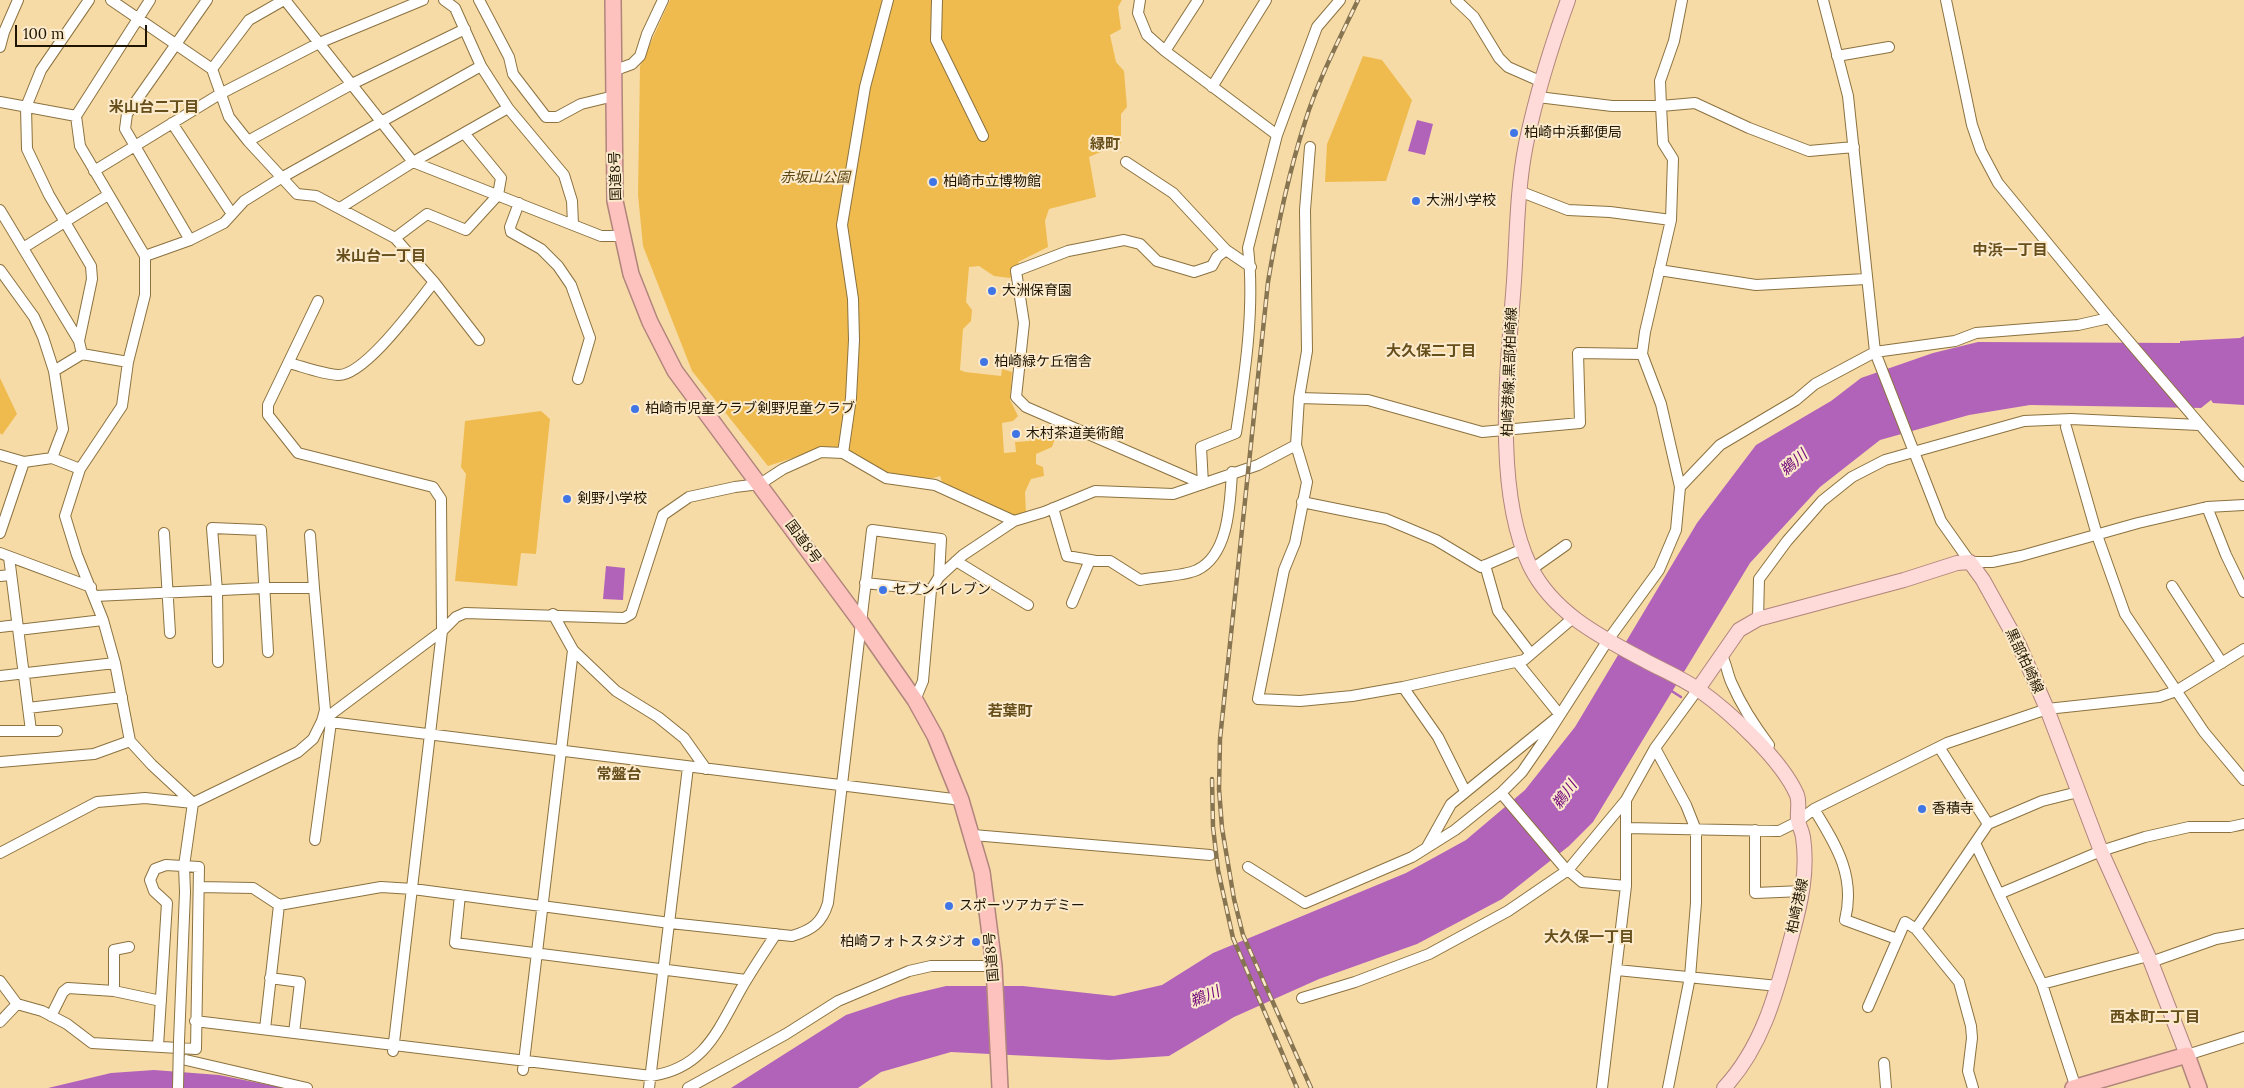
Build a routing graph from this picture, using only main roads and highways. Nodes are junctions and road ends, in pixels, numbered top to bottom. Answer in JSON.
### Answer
{"nodes":[{"id":1,"x":613,"y":0,"type":"edge"},
{"id":2,"x":1568,"y":0,"type":"edge"},
{"id":3,"x":1693,"y":686,"type":"junction"},
{"id":4,"x":2187,"y":1055,"type":"junction"},
{"id":5,"x":1000,"y":1086,"type":"edge"},
{"id":6,"x":1724,"y":1088,"type":"edge"},
{"id":7,"x":2075,"y":1088,"type":"edge"},
{"id":8,"x":2198,"y":1088,"type":"edge"}],
"edges":[{"from":1,"to":5,"type":"highway","name":"国道8号"},
{"from":2,"to":3,"type":"main road","name":"柏崎港線;黒部柏崎線"},
{"from":3,"to":4,"type":"main road","name":"黒部柏崎線"},
{"from":3,"to":6,"type":"main road","name":"柏崎港線"},
{"from":4,"to":7,"type":"highway"},
{"from":4,"to":8,"type":"highway"}]}
